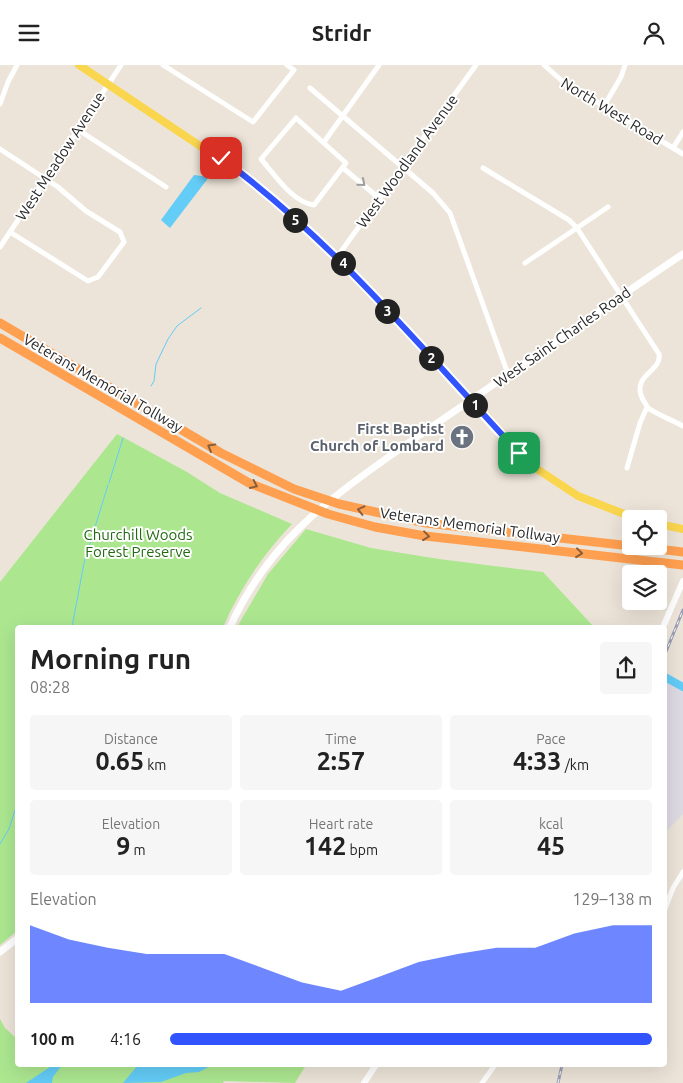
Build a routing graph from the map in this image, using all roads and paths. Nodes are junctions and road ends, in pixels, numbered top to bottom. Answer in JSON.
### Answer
{"nodes":[{"id":1,"x":18,"y":65,"type":"edge"},
{"id":2,"x":79,"y":65,"type":"edge"},
{"id":3,"x":120,"y":65,"type":"edge"},
{"id":4,"x":163,"y":65,"type":"edge"},
{"id":5,"x":287,"y":65,"type":"edge"},
{"id":6,"x":379,"y":65,"type":"edge"},
{"id":7,"x":476,"y":65,"type":"edge"},
{"id":8,"x":544,"y":65,"type":"edge"},
{"id":9,"x":625,"y":65,"type":"edge"},
{"id":10,"x":107,"y":83,"type":"junction"},
{"id":11,"x":310,"y":88,"type":"dead end"},
{"id":12,"x":0,"y":104,"type":"edge"},
{"id":13,"x":604,"y":106,"type":"junction"},
{"id":14,"x":343,"y":116,"type":"junction"},
{"id":15,"x":77,"y":129,"type":"junction"},
{"id":16,"x":683,"y":132,"type":"edge"},
{"id":17,"x":324,"y":142,"type":"junction"},
{"id":18,"x":673,"y":148,"type":"junction"},
{"id":19,"x":0,"y":149,"type":"edge"},
{"id":20,"x":683,"y":154,"type":"edge"},
{"id":21,"x":403,"y":167,"type":"junction"},
{"id":22,"x":343,"y":168,"type":"junction"},
{"id":23,"x":483,"y":168,"type":"dead end"},
{"id":24,"x":45,"y":178,"type":"junction"},
{"id":25,"x":166,"y":187,"type":"dead end"},
{"id":26,"x":380,"y":199,"type":"junction"},
{"id":27,"x":608,"y":207,"type":"dead end"},
{"id":28,"x":577,"y":228,"type":"junction"},
{"id":29,"x":10,"y":232,"type":"junction"},
{"id":30,"x":0,"y":247,"type":"edge"},
{"id":31,"x":683,"y":254,"type":"edge"},
{"id":32,"x":337,"y":257,"type":"junction"},
{"id":33,"x":525,"y":263,"type":"dead end"},
{"id":34,"x":621,"y":296,"type":"junction"},
{"id":35,"x":0,"y":323,"type":"edge"},
{"id":36,"x":0,"y":338,"type":"edge"},
{"id":37,"x":508,"y":374,"type":"junction"},
{"id":38,"x":470,"y":400,"type":"junction"},
{"id":39,"x":647,"y":407,"type":"junction"},
{"id":40,"x":683,"y":426,"type":"edge"},
{"id":41,"x":627,"y":468,"type":"dead end"},
{"id":42,"x":622,"y":513,"type":"edge"},
{"id":43,"x":667,"y":526,"type":"edge"},
{"id":44,"x":683,"y":529,"type":"edge"},
{"id":45,"x":622,"y":545,"type":"edge"},
{"id":46,"x":667,"y":550,"type":"edge"},
{"id":47,"x":683,"y":552,"type":"edge"},
{"id":48,"x":683,"y":565,"type":"edge"},
{"id":49,"x":683,"y":581,"type":"edge"},
{"id":50,"x":231,"y":625,"type":"edge"},
{"id":51,"x":664,"y":625,"type":"edge"},
{"id":52,"x":683,"y":872,"type":"edge"},
{"id":53,"x":667,"y":904,"type":"edge"},
{"id":54,"x":15,"y":940,"type":"edge"},
{"id":55,"x":0,"y":952,"type":"edge"},
{"id":56,"x":375,"y":1067,"type":"edge"},
{"id":57,"x":494,"y":1067,"type":"edge"},
{"id":58,"x":364,"y":1083,"type":"edge"},
{"id":59,"x":482,"y":1083,"type":"edge"}],
"edges":[{"from":1,"to":12,"type":"street"},
{"from":2,"to":10,"type":"main road"},
{"from":3,"to":10,"type":"street","name":"West Meadow Avenue"},
{"from":4,"to":5,"type":"street"},
{"from":6,"to":14,"type":"street"},
{"from":7,"to":21,"type":"street","name":"West Woodland Avenue"},
{"from":8,"to":13,"type":"street","name":"North West Road"},
{"from":9,"to":13,"type":"street"},
{"from":10,"to":15,"type":"street","name":"West Meadow Avenue"},
{"from":10,"to":32,"type":"main road"},
{"from":11,"to":14,"type":"street"},
{"from":13,"to":18,"type":"street","name":"North West Road"},
{"from":14,"to":17,"type":"street"},
{"from":14,"to":21,"type":"street"},
{"from":15,"to":24,"type":"street","name":"West Meadow Avenue"},
{"from":15,"to":25,"type":"street"},
{"from":16,"to":18,"type":"street"},
{"from":17,"to":22,"type":"street"},
{"from":17,"to":22,"type":"street"},
{"from":18,"to":20,"type":"street","name":"North West Road"},
{"from":19,"to":24,"type":"street"},
{"from":21,"to":26,"type":"street","name":"West Woodland Avenue"},
{"from":21,"to":37,"type":"street"},
{"from":22,"to":26,"type":"street","one_way":true},
{"from":23,"to":28,"type":"street"},
{"from":24,"to":29,"type":"street","name":"West Meadow Avenue"},
{"from":24,"to":29,"type":"street"},
{"from":26,"to":32,"type":"street","name":"West Woodland Avenue"},
{"from":27,"to":28,"type":"street"},
{"from":28,"to":33,"type":"street"},
{"from":28,"to":34,"type":"street"},
{"from":29,"to":30,"type":"street","name":"West Meadow Avenue"},
{"from":31,"to":34,"type":"main road","name":"West Saint Charles Road"},
{"from":32,"to":38,"type":"main road"},
{"from":34,"to":37,"type":"main road","name":"West Saint Charles Road"},
{"from":34,"to":39,"type":"street"},
{"from":45,"to":35,"type":"highway","name":"Veterans Memorial Tollway","one_way":true},
{"from":36,"to":48,"type":"highway","name":"Veterans Memorial Tollway","one_way":true},
{"from":37,"to":38,"type":"main road","name":"West Saint Charles Road"},
{"from":38,"to":42,"type":"main road"},
{"from":38,"to":50,"type":"main road","name":"West Saint Charles Road"},
{"from":39,"to":40,"type":"street"},
{"from":39,"to":41,"type":"street"},
{"from":43,"to":44,"type":"main road"},
{"from":46,"to":47,"type":"highway","name":"Veterans Memorial Tollway"},
{"from":49,"to":51,"type":"street"},
{"from":52,"to":53,"type":"street"},
{"from":54,"to":55,"type":"main road"},
{"from":56,"to":58,"type":"street"},
{"from":57,"to":59,"type":"street"}]}
